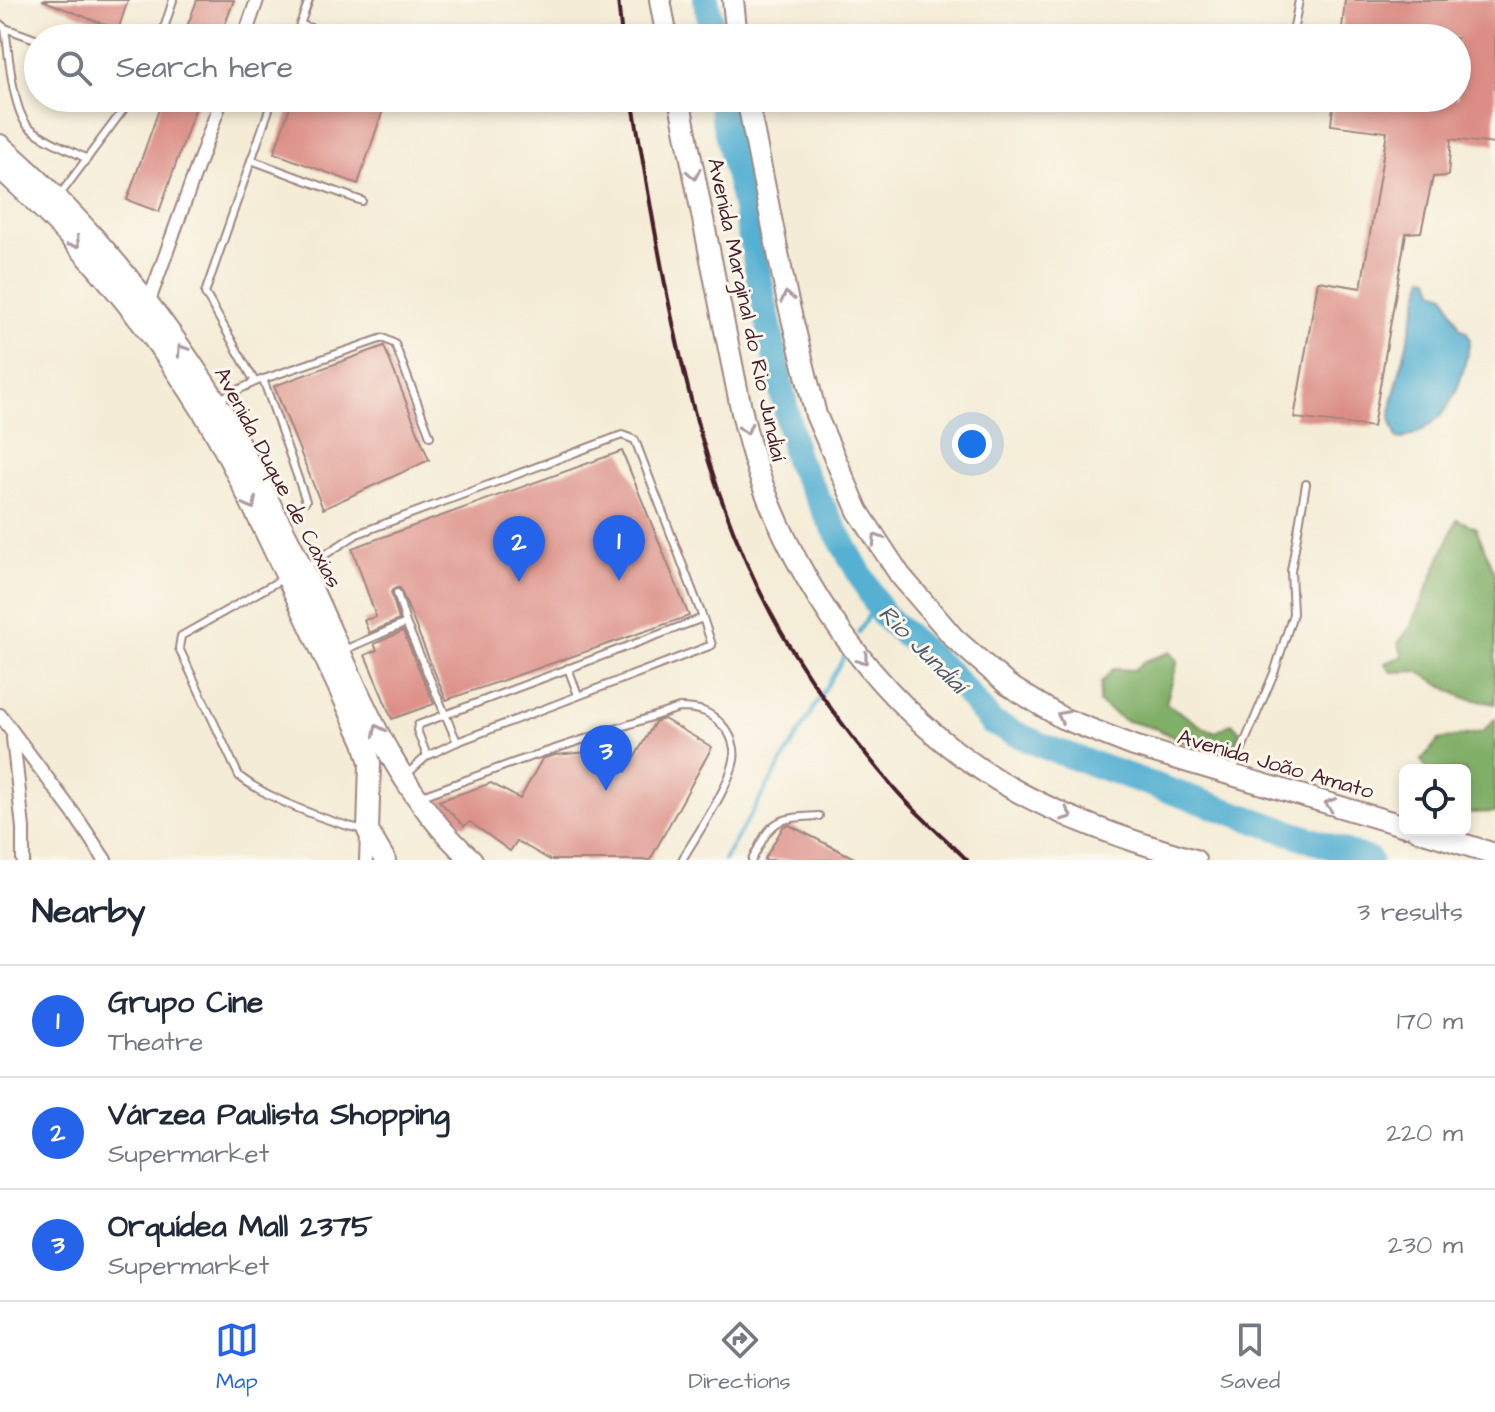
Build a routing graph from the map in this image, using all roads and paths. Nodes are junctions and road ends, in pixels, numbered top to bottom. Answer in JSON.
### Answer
{"nodes":[{"id":1,"x":173,"y":0,"type":"edge"},
{"id":2,"x":257,"y":0,"type":"edge"},
{"id":3,"x":309,"y":0,"type":"edge"},
{"id":4,"x":660,"y":0,"type":"edge"},
{"id":5,"x":733,"y":0,"type":"edge"},
{"id":6,"x":1299,"y":0,"type":"edge"},
{"id":7,"x":165,"y":24,"type":"edge"},
{"id":8,"x":249,"y":24,"type":"edge"},
{"id":9,"x":300,"y":24,"type":"edge"},
{"id":10,"x":664,"y":24,"type":"edge"},
{"id":11,"x":736,"y":24,"type":"edge"},
{"id":12,"x":1295,"y":24,"type":"edge"},
{"id":13,"x":3,"y":26,"type":"edge"},
{"id":14,"x":24,"y":34,"type":"edge"},
{"id":15,"x":122,"y":112,"type":"edge"},
{"id":16,"x":217,"y":112,"type":"edge"},
{"id":17,"x":268,"y":112,"type":"edge"},
{"id":18,"x":682,"y":112,"type":"edge"},
{"id":19,"x":750,"y":112,"type":"edge"},
{"id":20,"x":0,"y":145,"type":"edge"},
{"id":21,"x":87,"y":159,"type":"junction"},
{"id":22,"x":251,"y":160,"type":"junction"},
{"id":23,"x":0,"y":168,"type":"edge"},
{"id":24,"x":0,"y":179,"type":"edge"},
{"id":25,"x":362,"y":201,"type":"dead end"},
{"id":26,"x":55,"y":209,"type":"junction"},
{"id":27,"x":142,"y":307,"type":"junction"},
{"id":28,"x":259,"y":381,"type":"junction"},
{"id":29,"x":216,"y":400,"type":"junction"},
{"id":30,"x":430,"y":436,"type":"dead end"},
{"id":31,"x":1306,"y":484,"type":"dead end"},
{"id":32,"x":306,"y":501,"type":"dead end"},
{"id":33,"x":295,"y":573,"type":"junction"},
{"id":34,"x":397,"y":593,"type":"dead end"},
{"id":35,"x":703,"y":618,"type":"junction"},
{"id":36,"x":406,"y":623,"type":"junction"},
{"id":37,"x":341,"y":652,"type":"junction"},
{"id":38,"x":568,"y":668,"type":"junction"},
{"id":39,"x":578,"y":695,"type":"junction"},
{"id":40,"x":0,"y":715,"type":"edge"},
{"id":41,"x":445,"y":715,"type":"junction"},
{"id":42,"x":13,"y":735,"type":"junction"},
{"id":43,"x":457,"y":742,"type":"junction"},
{"id":44,"x":1134,"y":746,"type":"joint"},
{"id":45,"x":427,"y":756,"type":"junction"},
{"id":46,"x":1231,"y":775,"type":"junction"},
{"id":47,"x":409,"y":789,"type":"junction"},
{"id":48,"x":369,"y":805,"type":"junction"},
{"id":49,"x":819,"y":816,"type":"dead end"},
{"id":50,"x":1399,"y":824,"type":"edge"},
{"id":51,"x":368,"y":831,"type":"junction"},
{"id":52,"x":1436,"y":836,"type":"edge"},
{"id":53,"x":1495,"y":854,"type":"edge"},
{"id":54,"x":23,"y":860,"type":"edge"},
{"id":55,"x":105,"y":860,"type":"edge"},
{"id":56,"x":366,"y":860,"type":"edge"},
{"id":57,"x":385,"y":860,"type":"edge"},
{"id":58,"x":472,"y":860,"type":"edge"},
{"id":59,"x":682,"y":860,"type":"edge"},
{"id":60,"x":752,"y":860,"type":"edge"},
{"id":61,"x":1195,"y":860,"type":"edge"}],
"edges":[{"from":1,"to":7,"type":"lane"},
{"from":2,"to":8,"type":"street"},
{"from":3,"to":9,"type":"lane"},
{"from":4,"to":10,"type":"main road"},
{"from":5,"to":11,"type":"main road"},
{"from":6,"to":12,"type":"lane"},
{"from":13,"to":14,"type":"lane"},
{"from":13,"to":21,"type":"lane"},
{"from":15,"to":21,"type":"lane"},
{"from":16,"to":27,"type":"street"},
{"from":17,"to":22,"type":"lane"},
{"from":18,"to":61,"type":"main road","name":"Avenida Marginal do Rio Jundiaí","one_way":true},
{"from":44,"to":19,"type":"main road","name":"Avenida Marginal do Rio Jundiaí","one_way":true},
{"from":20,"to":26,"type":"main road","name":"Avenida Duque de Caxias"},
{"from":21,"to":26,"type":"lane"},
{"from":22,"to":25,"type":"lane"},
{"from":22,"to":28,"type":"lane"},
{"from":23,"to":26,"type":"main road","name":"Avenida Duque de Caxias"},
{"from":24,"to":26,"type":"lane","name":"Avenida Duque de Caxias"},
{"from":26,"to":27,"type":"main road","name":"Avenida Duque de Caxias"},
{"from":29,"to":27,"type":"main road","name":"Avenida Duque de Caxias","one_way":true},
{"from":27,"to":33,"type":"main road","name":"Avenida Duque de Caxias","one_way":true},
{"from":28,"to":29,"type":"lane"},
{"from":28,"to":30,"type":"lane"},
{"from":28,"to":32,"type":"lane"},
{"from":29,"to":33,"type":"main road","name":"Avenida Duque de Caxias"},
{"from":31,"to":46,"type":"lane"},
{"from":33,"to":35,"type":"lane"},
{"from":33,"to":37,"type":"main road","name":"Avenida Duque de Caxias"},
{"from":33,"to":48,"type":"main road","name":"Avenida Duque de Caxias"},
{"from":33,"to":51,"type":"lane"},
{"from":34,"to":36,"type":"lane"},
{"from":35,"to":38,"type":"lane"},
{"from":35,"to":39,"type":"lane"},
{"from":36,"to":37,"type":"lane"},
{"from":36,"to":41,"type":"lane"},
{"from":47,"to":37,"type":"main road","name":"Avenida Duque de Caxias","one_way":true},
{"from":38,"to":39,"type":"lane"},
{"from":38,"to":41,"type":"lane"},
{"from":39,"to":43,"type":"lane"},
{"from":40,"to":42,"type":"street"},
{"from":41,"to":43,"type":"lane"},
{"from":41,"to":45,"type":"lane"},
{"from":42,"to":54,"type":"street"},
{"from":42,"to":55,"type":"street"},
{"from":43,"to":45,"type":"lane"},
{"from":44,"to":46,"type":"main road","name":"Avenida João Amato"},
{"from":45,"to":47,"type":"lane"},
{"from":50,"to":46,"type":"main road","name":"Avenida João Amato","one_way":true},
{"from":47,"to":48,"type":"main road"},
{"from":47,"to":58,"type":"main road","name":"Avenida Duque de Caxias"},
{"from":47,"to":59,"type":"lane"},
{"from":48,"to":51,"type":"main road","name":"Avenida Duque de Caxias"},
{"from":49,"to":60,"type":"lane"},
{"from":51,"to":56,"type":"street"},
{"from":51,"to":57,"type":"main road"},
{"from":52,"to":53,"type":"main road"}]}
